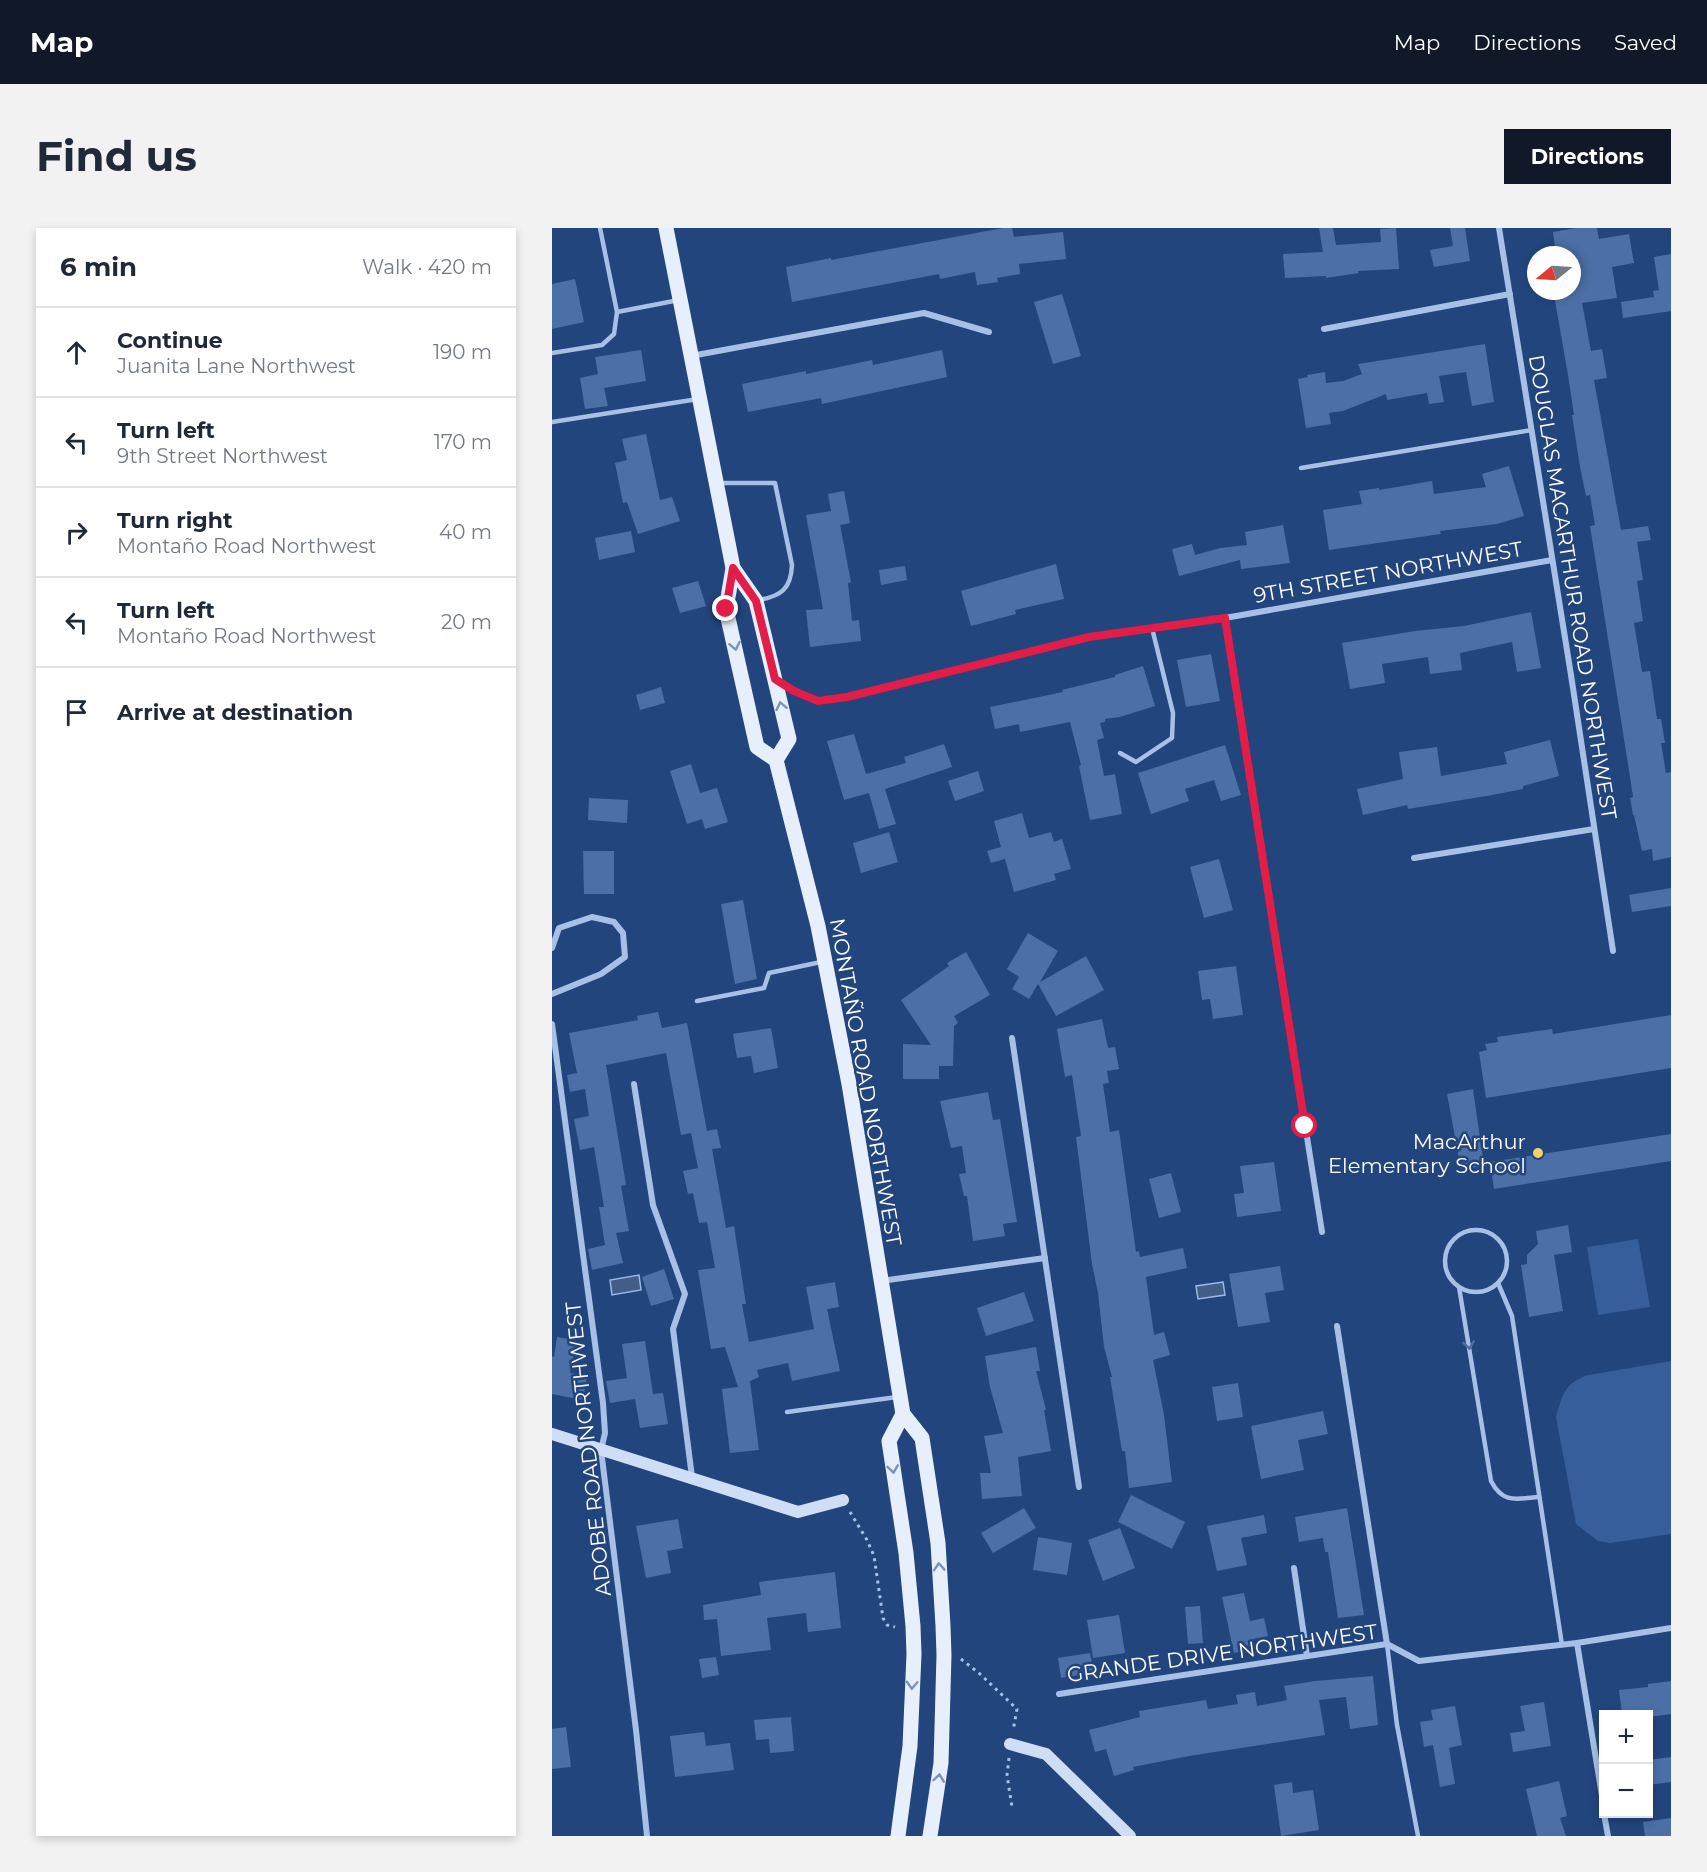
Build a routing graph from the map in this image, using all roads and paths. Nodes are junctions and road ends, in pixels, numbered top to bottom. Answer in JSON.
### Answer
{"nodes":[{"id":1,"x":600,"y":228,"type":"edge"},
{"id":2,"x":666,"y":228,"type":"edge"},
{"id":3,"x":1499,"y":228,"type":"edge"},
{"id":4,"x":1510,"y":294,"type":"junction"},
{"id":5,"x":679,"y":300,"type":"junction"},
{"id":6,"x":617,"y":312,"type":"junction"},
{"id":7,"x":1324,"y":329,"type":"dead end"},
{"id":8,"x":989,"y":332,"type":"dead end"},
{"id":9,"x":552,"y":353,"type":"edge"},
{"id":10,"x":690,"y":356,"type":"junction"},
{"id":11,"x":699,"y":399,"type":"junction"},
{"id":12,"x":552,"y":422,"type":"edge"},
{"id":13,"x":1532,"y":430,"type":"junction"},
{"id":14,"x":1301,"y":468,"type":"dead end"},
{"id":15,"x":716,"y":483,"type":"junction"},
{"id":16,"x":1552,"y":560,"type":"junction"},
{"id":17,"x":733,"y":568,"type":"junction"},
{"id":18,"x":756,"y":601,"type":"junction"},
{"id":19,"x":1225,"y":618,"type":"junction"},
{"id":20,"x":1152,"y":628,"type":"junction"},
{"id":21,"x":775,"y":679,"type":"junction"},
{"id":22,"x":1120,"y":753,"type":"dead end"},
{"id":23,"x":776,"y":760,"type":"junction"},
{"id":24,"x":1594,"y":829,"type":"junction"},
{"id":25,"x":1414,"y":858,"type":"dead end"},
{"id":26,"x":552,"y":948,"type":"edge"},
{"id":27,"x":1613,"y":951,"type":"dead end"},
{"id":28,"x":824,"y":962,"type":"junction"},
{"id":29,"x":552,"y":994,"type":"edge"},
{"id":30,"x":697,"y":1001,"type":"dead end"},
{"id":31,"x":552,"y":1024,"type":"edge"},
{"id":32,"x":1012,"y":1038,"type":"dead end"},
{"id":33,"x":634,"y":1084,"type":"dead end"},
{"id":34,"x":1322,"y":1232,"type":"dead end"},
{"id":35,"x":1045,"y":1258,"type":"junction"},
{"id":36,"x":881,"y":1281,"type":"junction"},
{"id":37,"x":1498,"y":1283,"type":"junction"},
{"id":38,"x":1460,"y":1287,"type":"junction"},
{"id":39,"x":1337,"y":1326,"type":"dead end"},
{"id":40,"x":900,"y":1396,"type":"junction"},
{"id":41,"x":787,"y":1412,"type":"dead end"},
{"id":42,"x":903,"y":1414,"type":"junction"},
{"id":43,"x":552,"y":1434,"type":"edge"},
{"id":44,"x":601,"y":1450,"type":"junction"},
{"id":45,"x":692,"y":1478,"type":"junction"},
{"id":46,"x":1079,"y":1488,"type":"dead end"},
{"id":47,"x":1539,"y":1497,"type":"junction"},
{"id":48,"x":843,"y":1500,"type":"joint"},
{"id":49,"x":1294,"y":1568,"type":"dead end"},
{"id":50,"x":895,"y":1627,"type":"dead end"},
{"id":51,"x":1671,"y":1629,"type":"edge"},
{"id":52,"x":1577,"y":1643,"type":"junction"},
{"id":53,"x":1387,"y":1644,"type":"junction"},
{"id":54,"x":1562,"y":1645,"type":"junction"},
{"id":55,"x":1307,"y":1656,"type":"junction"},
{"id":56,"x":961,"y":1659,"type":"dead end"},
{"id":57,"x":1059,"y":1694,"type":"dead end"},
{"id":58,"x":1010,"y":1744,"type":"junction"},
{"id":59,"x":1599,"y":1777,"type":"edge"},
{"id":60,"x":1012,"y":1807,"type":"dead end"},
{"id":61,"x":1605,"y":1818,"type":"edge"},
{"id":62,"x":647,"y":1836,"type":"edge"},
{"id":63,"x":898,"y":1836,"type":"edge"},
{"id":64,"x":930,"y":1836,"type":"edge"},
{"id":65,"x":1130,"y":1836,"type":"edge"},
{"id":66,"x":1418,"y":1836,"type":"edge"},
{"id":67,"x":1608,"y":1836,"type":"edge"}],
"edges":[{"from":1,"to":6,"type":"lane"},
{"from":2,"to":5,"type":"main road"},
{"from":3,"to":4,"type":"street","name":"DOUGLAS MACARTHUR ROAD NORTHWEST"},
{"from":4,"to":7,"type":"street"},
{"from":4,"to":13,"type":"street","name":"DOUGLAS MACARTHUR ROAD NORTHWEST"},
{"from":5,"to":6,"type":"lane"},
{"from":5,"to":10,"type":"main road"},
{"from":6,"to":9,"type":"lane"},
{"from":8,"to":10,"type":"street"},
{"from":10,"to":11,"type":"main road"},
{"from":11,"to":12,"type":"lane"},
{"from":11,"to":15,"type":"main road"},
{"from":13,"to":14,"type":"lane"},
{"from":13,"to":16,"type":"street","name":"DOUGLAS MACARTHUR ROAD NORTHWEST"},
{"from":15,"to":17,"type":"main road"},
{"from":15,"to":18,"type":"lane"},
{"from":16,"to":19,"type":"street","name":"9TH STREET NORTHWEST"},
{"from":16,"to":24,"type":"street","name":"DOUGLAS MACARTHUR ROAD NORTHWEST"},
{"from":17,"to":18,"type":"main road"},
{"from":17,"to":23,"type":"main road","one_way":true},
{"from":18,"to":21,"type":"main road"},
{"from":19,"to":20,"type":"street","name":"9TH STREET NORTHWEST"},
{"from":19,"to":34,"type":"street"},
{"from":20,"to":21,"type":"street","name":"9TH STREET NORTHWEST"},
{"from":20,"to":22,"type":"lane"},
{"from":23,"to":21,"type":"main road","one_way":true},
{"from":23,"to":28,"type":"main road","name":"MONTAÑO ROAD NORTHWEST"},
{"from":24,"to":25,"type":"street"},
{"from":24,"to":27,"type":"street","name":"DOUGLAS MACARTHUR ROAD NORTHWEST"},
{"from":26,"to":29,"type":"street"},
{"from":28,"to":30,"type":"lane"},
{"from":28,"to":36,"type":"main road","name":"MONTAÑO ROAD NORTHWEST"},
{"from":31,"to":44,"type":"street","name":"ADOBE ROAD NORTHWEST"},
{"from":32,"to":35,"type":"street"},
{"from":33,"to":45,"type":"street"},
{"from":35,"to":36,"type":"street"},
{"from":35,"to":46,"type":"street"},
{"from":36,"to":40,"type":"main road","name":"MONTAÑO ROAD NORTHWEST"},
{"from":37,"to":38,"type":"lane"},
{"from":37,"to":38,"type":"lane"},
{"from":37,"to":47,"type":"lane"},
{"from":38,"to":47,"type":"lane","one_way":true},
{"from":39,"to":53,"type":"street"},
{"from":40,"to":41,"type":"lane"},
{"from":40,"to":42,"type":"main road","name":"MONTAÑO ROAD NORTHWEST"},
{"from":42,"to":63,"type":"main road","one_way":true},
{"from":64,"to":42,"type":"main road","name":"MONTAÑO ROAD NORTHWEST","one_way":true},
{"from":43,"to":44,"type":"street"},
{"from":44,"to":45,"type":"street"},
{"from":44,"to":62,"type":"street","name":"ADOBE ROAD NORTHWEST"},
{"from":45,"to":48,"type":"street"},
{"from":47,"to":54,"type":"lane"},
{"from":48,"to":50,"type":"path"},
{"from":49,"to":55,"type":"street"},
{"from":51,"to":52,"type":"street","name":"GRANDE DRIVE NORTHWEST"},
{"from":52,"to":54,"type":"street","name":"GRANDE DRIVE NORTHWEST"},
{"from":52,"to":59,"type":"street"},
{"from":53,"to":54,"type":"street","name":"GRANDE DRIVE NORTHWEST"},
{"from":53,"to":55,"type":"street","name":"GRANDE DRIVE NORTHWEST"},
{"from":53,"to":66,"type":"lane"},
{"from":55,"to":57,"type":"street","name":"GRANDE DRIVE NORTHWEST"},
{"from":56,"to":58,"type":"path"},
{"from":58,"to":60,"type":"path"},
{"from":58,"to":65,"type":"street"},
{"from":61,"to":67,"type":"street"}]}
